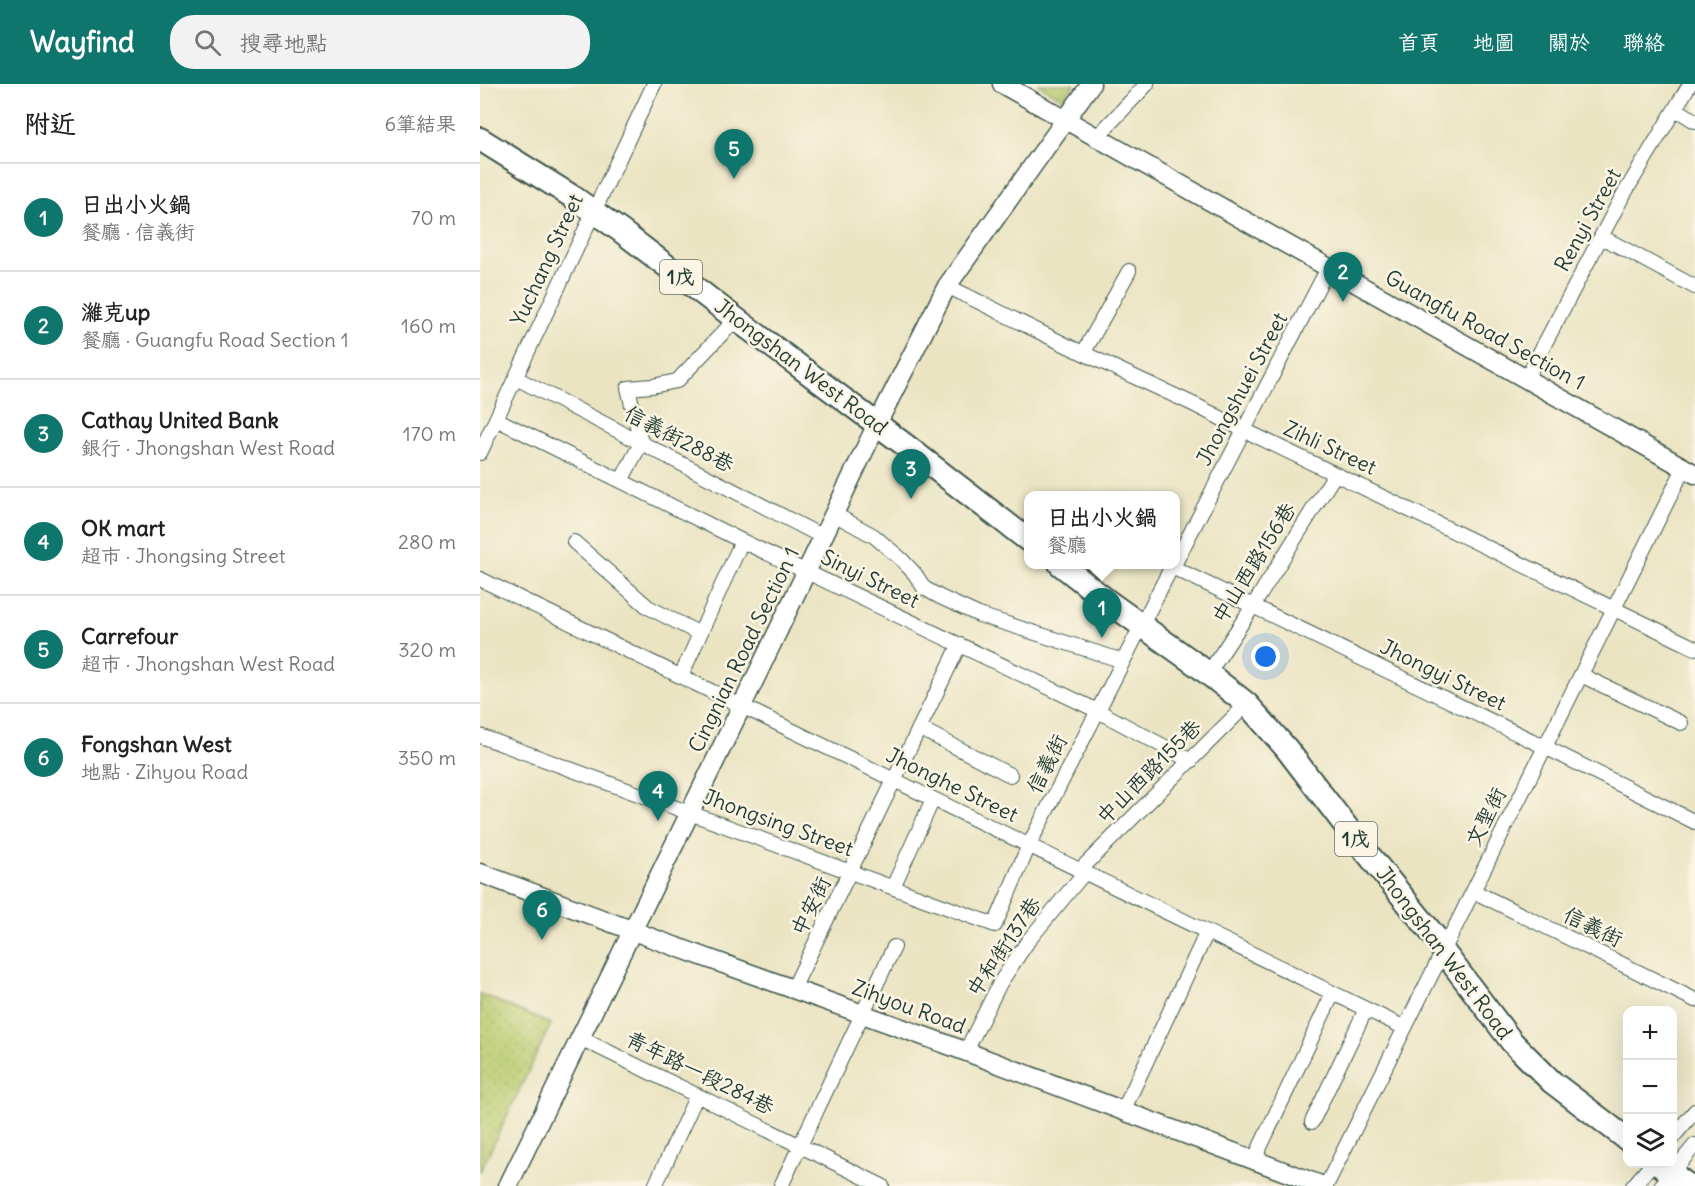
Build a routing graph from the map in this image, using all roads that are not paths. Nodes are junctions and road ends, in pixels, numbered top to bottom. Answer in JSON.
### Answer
{"nodes":[{"id":1,"x":654,"y":84,"type":"edge"},
{"id":2,"x":1002,"y":84,"type":"edge"},
{"id":3,"x":1091,"y":84,"type":"edge"},
{"id":4,"x":1147,"y":84,"type":"edge"},
{"id":5,"x":1690,"y":84,"type":"edge"},
{"id":6,"x":1676,"y":109,"type":"junction"},
{"id":7,"x":1065,"y":120,"type":"junction"},
{"id":8,"x":1695,"y":120,"type":"edge"},
{"id":9,"x":1096,"y":138,"type":"junction"},
{"id":10,"x":480,"y":139,"type":"edge"},
{"id":11,"x":593,"y":211,"type":"junction"},
{"id":12,"x":1602,"y":237,"type":"junction"},
{"id":13,"x":1328,"y":268,"type":"junction"},
{"id":14,"x":1129,"y":271,"type":"dead end"},
{"id":15,"x":947,"y":286,"type":"junction"},
{"id":16,"x":1695,"y":287,"type":"edge"},
{"id":17,"x":736,"y":320,"type":"junction"},
{"id":18,"x":1084,"y":352,"type":"junction"},
{"id":19,"x":516,"y":378,"type":"junction"},
{"id":20,"x":1526,"y":379,"type":"junction"},
{"id":21,"x":496,"y":419,"type":"junction"},
{"id":22,"x":877,"y":424,"type":"junction"},
{"id":23,"x":1244,"y":430,"type":"junction"},
{"id":24,"x":641,"y":443,"type":"junction"},
{"id":25,"x":480,"y":453,"type":"edge"},
{"id":26,"x":1690,"y":471,"type":"edge"},
{"id":27,"x":1335,"y":474,"type":"junction"},
{"id":28,"x":621,"y":482,"type":"junction"},
{"id":29,"x":834,"y":514,"type":"junction"},
{"id":30,"x":1024,"y":536,"type":"edge"},
{"id":31,"x":824,"y":537,"type":"junction"},
{"id":32,"x":741,"y":541,"type":"junction"},
{"id":33,"x":574,"y":542,"type":"dead end"},
{"id":34,"x":1180,"y":553,"type":"edge"},
{"id":35,"x":1180,"y":567,"type":"edge"},
{"id":36,"x":1067,"y":569,"type":"edge"},
{"id":37,"x":1171,"y":569,"type":"edge"},
{"id":38,"x":806,"y":572,"type":"junction"},
{"id":39,"x":480,"y":579,"type":"edge"},
{"id":40,"x":1253,"y":606,"type":"junction"},
{"id":41,"x":1614,"y":608,"type":"junction"},
{"id":42,"x":1142,"y":626,"type":"junction"},
{"id":43,"x":700,"y":634,"type":"junction"},
{"id":44,"x":958,"y":646,"type":"junction"},
{"id":45,"x":1695,"y":648,"type":"edge"},
{"id":46,"x":1124,"y":661,"type":"junction"},
{"id":47,"x":1208,"y":674,"type":"junction"},
{"id":48,"x":1581,"y":675,"type":"junction"},
{"id":49,"x":681,"y":676,"type":"junction"},
{"id":50,"x":1247,"y":704,"type":"junction"},
{"id":51,"x":742,"y":706,"type":"junction"},
{"id":52,"x":1098,"y":711,"type":"junction"},
{"id":53,"x":1681,"y":723,"type":"dead end"},
{"id":54,"x":920,"y":728,"type":"junction"},
{"id":55,"x":480,"y":736,"type":"edge"},
{"id":56,"x":1545,"y":747,"type":"junction"},
{"id":57,"x":1191,"y":761,"type":"junction"},
{"id":58,"x":1010,"y":775,"type":"dead end"},
{"id":59,"x":895,"y":780,"type":"junction"},
{"id":60,"x":933,"y":799,"type":"junction"},
{"id":61,"x":690,"y":813,"type":"junction"},
{"id":62,"x":1695,"y":822,"type":"edge"},
{"id":63,"x":1029,"y":845,"type":"junction"},
{"id":64,"x":1083,"y":871,"type":"junction"},
{"id":65,"x":850,"y":872,"type":"junction"},
{"id":66,"x":480,"y":873,"type":"edge"},
{"id":67,"x":893,"y":887,"type":"junction"},
{"id":68,"x":1473,"y":891,"type":"junction"},
{"id":69,"x":995,"y":925,"type":"joint"},
{"id":70,"x":633,"y":930,"type":"junction"},
{"id":71,"x":1207,"y":932,"type":"junction"},
{"id":72,"x":894,"y":947,"type":"dead end"},
{"id":73,"x":1443,"y":951,"type":"junction"},
{"id":74,"x":794,"y":989,"type":"junction"},
{"id":75,"x":1333,"y":993,"type":"junction"},
{"id":76,"x":1695,"y":1000,"type":"edge"},
{"id":77,"x":1366,"y":1009,"type":"junction"},
{"id":78,"x":862,"y":1014,"type":"junction"},
{"id":79,"x":1405,"y":1028,"type":"junction"},
{"id":80,"x":580,"y":1038,"type":"junction"},
{"id":81,"x":966,"y":1051,"type":"junction"},
{"id":82,"x":697,"y":1095,"type":"junction"},
{"id":83,"x":1123,"y":1111,"type":"junction"},
{"id":84,"x":1695,"y":1111,"type":"edge"},
{"id":85,"x":1312,"y":1122,"type":"dead end"},
{"id":86,"x":1677,"y":1132,"type":"edge"},
{"id":87,"x":1623,"y":1136,"type":"edge"},
{"id":88,"x":1695,"y":1145,"type":"edge"},
{"id":89,"x":801,"y":1146,"type":"junction"},
{"id":90,"x":1254,"y":1160,"type":"junction"},
{"id":91,"x":1649,"y":1168,"type":"edge"},
{"id":92,"x":1670,"y":1177,"type":"edge"},
{"id":93,"x":508,"y":1186,"type":"edge"},
{"id":94,"x":655,"y":1186,"type":"edge"},
{"id":95,"x":781,"y":1186,"type":"edge"},
{"id":96,"x":882,"y":1186,"type":"edge"},
{"id":97,"x":1324,"y":1186,"type":"edge"},
{"id":98,"x":1633,"y":1186,"type":"edge"}],
"edges":[{"from":1,"to":11,"type":"street","name":"Yuchang Street"},
{"from":2,"to":7,"type":"street","name":"Guangfu Road Section 1"},
{"from":3,"to":7,"type":"street","name":"Cingnian Road Section 1"},
{"from":4,"to":9,"type":"street"},
{"from":5,"to":6,"type":"street","name":"Renyi Street"},
{"from":6,"to":8,"type":"street"},
{"from":6,"to":12,"type":"street","name":"Renyi Street"},
{"from":7,"to":9,"type":"street","name":"Guangfu Road Section 1"},
{"from":7,"to":15,"type":"street","name":"Cingnian Road Section 1"},
{"from":9,"to":13,"type":"street","name":"Guangfu Road Section 1"},
{"from":10,"to":11,"type":"main road","name":"Jhongshan West Road","number":"1戊"},
{"from":11,"to":17,"type":"main road","name":"Jhongshan West Road","number":"1戊"},
{"from":11,"to":19,"type":"street","name":"Yuchang Street"},
{"from":12,"to":16,"type":"street"},
{"from":12,"to":20,"type":"street","name":"Renyi Street"},
{"from":13,"to":20,"type":"street","name":"Guangfu Road Section 1"},
{"from":13,"to":23,"type":"street","name":"Jhongshuei Street"},
{"from":14,"to":18,"type":"street"},
{"from":15,"to":18,"type":"street","name":"Zihli Street"},
{"from":15,"to":22,"type":"street","name":"Cingnian Road Section 1"},
{"from":17,"to":22,"type":"main road","name":"Jhongshan West Road","number":"1戊"},
{"from":17,"to":24,"type":"street"},
{"from":18,"to":23,"type":"street","name":"Zihli Street"},
{"from":19,"to":21,"type":"street","name":"Yuchang Street"},
{"from":19,"to":24,"type":"street","name":"信義街288巷"},
{"from":20,"to":26,"type":"street","name":"Guangfu Road Section 1"},
{"from":21,"to":25,"type":"street","name":"Yuchang Street"},
{"from":21,"to":28,"type":"street","name":"Sinyi Street"},
{"from":22,"to":29,"type":"street","name":"Cingnian Road Section 1"},
{"from":22,"to":30,"type":"main road","name":"Jhongshan West Road","number":"1戊"},
{"from":23,"to":27,"type":"street","name":"Zihli Street"},
{"from":23,"to":34,"type":"street","name":"Jhongshuei Street"},
{"from":24,"to":28,"type":"street"},
{"from":24,"to":31,"type":"street","name":"信義街288巷"},
{"from":26,"to":41,"type":"street","name":"文聖街"},
{"from":27,"to":40,"type":"street","name":"中山西路156巷"},
{"from":27,"to":41,"type":"street","name":"Zihli Street"},
{"from":28,"to":32,"type":"street","name":"Sinyi Street"},
{"from":29,"to":31,"type":"street","name":"Cingnian Road Section 1"},
{"from":29,"to":46,"type":"street"},
{"from":31,"to":38,"type":"street","name":"Cingnian Road Section 1"},
{"from":32,"to":38,"type":"street","name":"Sinyi Street"},
{"from":32,"to":43,"type":"street"},
{"from":33,"to":43,"type":"street"},
{"from":35,"to":40,"type":"street","name":"Jhongyi Street"},
{"from":36,"to":42,"type":"main road","name":"Jhongshan West Road","number":"1戊"},
{"from":37,"to":42,"type":"street","name":"Jhongshuei Street"},
{"from":38,"to":44,"type":"street","name":"Sinyi Street"},
{"from":38,"to":51,"type":"street","name":"Cingnian Road Section 1"},
{"from":39,"to":49,"type":"street","name":"Jhonghe Street"},
{"from":40,"to":47,"type":"street","name":"中山西路156巷"},
{"from":40,"to":56,"type":"street","name":"Jhongyi Street"},
{"from":41,"to":45,"type":"street","name":"Zihli Street"},
{"from":41,"to":48,"type":"street","name":"文聖街"},
{"from":42,"to":46,"type":"street","name":"信義街"},
{"from":42,"to":47,"type":"main road","name":"Jhongshan West Road","number":"1戊"},
{"from":43,"to":49,"type":"street"},
{"from":44,"to":52,"type":"street","name":"Sinyi Street"},
{"from":44,"to":54,"type":"street","name":"中安街"},
{"from":46,"to":52,"type":"street","name":"信義街"},
{"from":47,"to":50,"type":"main road","name":"Jhongshan West Road","number":"1戊"},
{"from":48,"to":53,"type":"street"},
{"from":48,"to":56,"type":"street","name":"文聖街"},
{"from":49,"to":51,"type":"street","name":"Jhonghe Street"},
{"from":50,"to":57,"type":"street","name":"中山西路155巷"},
{"from":50,"to":73,"type":"main road","name":"Jhongshan West Road","number":"1戊"},
{"from":51,"to":59,"type":"street","name":"Jhonghe Street"},
{"from":51,"to":61,"type":"street","name":"Cingnian Road Section 1"},
{"from":52,"to":57,"type":"street","name":"Sinyi Street"},
{"from":52,"to":63,"type":"street","name":"信義街"},
{"from":54,"to":58,"type":"street"},
{"from":54,"to":59,"type":"street","name":"中安街"},
{"from":55,"to":61,"type":"street","name":"Jhongsing Street"},
{"from":56,"to":62,"type":"street","name":"Jhongyi Street"},
{"from":56,"to":68,"type":"street","name":"文聖街"},
{"from":57,"to":64,"type":"street","name":"中山西路155巷"},
{"from":59,"to":60,"type":"street","name":"Jhonghe Street"},
{"from":59,"to":65,"type":"street","name":"中安街"},
{"from":60,"to":63,"type":"street","name":"Jhonghe Street"},
{"from":60,"to":67,"type":"street"},
{"from":61,"to":65,"type":"street","name":"Jhongsing Street"},
{"from":61,"to":70,"type":"street","name":"Cingnian Road Section 1"},
{"from":63,"to":64,"type":"street","name":"Jhonghe Street"},
{"from":63,"to":69,"type":"street","name":"信義街"},
{"from":64,"to":71,"type":"street","name":"Jhonghe Street"},
{"from":64,"to":81,"type":"street","name":"中和街137巷"},
{"from":65,"to":67,"type":"street","name":"Jhongsing Street"},
{"from":65,"to":74,"type":"street","name":"中安街"},
{"from":66,"to":70,"type":"street","name":"Zihyou Road"},
{"from":67,"to":69,"type":"street","name":"Jhongsing Street"},
{"from":68,"to":73,"type":"street","name":"文聖街"},
{"from":68,"to":76,"type":"street","name":"信義街"},
{"from":70,"to":74,"type":"street","name":"Zihyou Road"},
{"from":70,"to":80,"type":"street","name":"Cingnian Road Section 1"},
{"from":71,"to":75,"type":"street","name":"Jhonghe Street"},
{"from":71,"to":83,"type":"street"},
{"from":72,"to":78,"type":"street"},
{"from":73,"to":79,"type":"street","name":"文聖街"},
{"from":73,"to":87,"type":"main road","name":"Jhongshan West Road","number":"1戊"},
{"from":74,"to":78,"type":"street","name":"Zihyou Road"},
{"from":75,"to":77,"type":"street","name":"Jhonghe Street"},
{"from":75,"to":90,"type":"street"},
{"from":77,"to":79,"type":"street","name":"Jhonghe Street"},
{"from":77,"to":85,"type":"street"},
{"from":78,"to":81,"type":"street","name":"Zihyou Road"},
{"from":78,"to":89,"type":"street"},
{"from":79,"to":97,"type":"street","name":"文聖街"},
{"from":80,"to":82,"type":"street","name":"青年路一段284巷"},
{"from":80,"to":93,"type":"street","name":"Cingnian Road Section 1"},
{"from":81,"to":83,"type":"street","name":"Zihyou Road"},
{"from":82,"to":89,"type":"street","name":"青年路一段284巷"},
{"from":82,"to":94,"type":"street"},
{"from":83,"to":90,"type":"street","name":"Zihyou Road"},
{"from":84,"to":86,"type":"street"},
{"from":88,"to":92,"type":"street"},
{"from":89,"to":95,"type":"street"},
{"from":89,"to":96,"type":"street","name":"青年路一段284巷"},
{"from":90,"to":97,"type":"street","name":"Zihyou Road"},
{"from":91,"to":98,"type":"street"}]}
